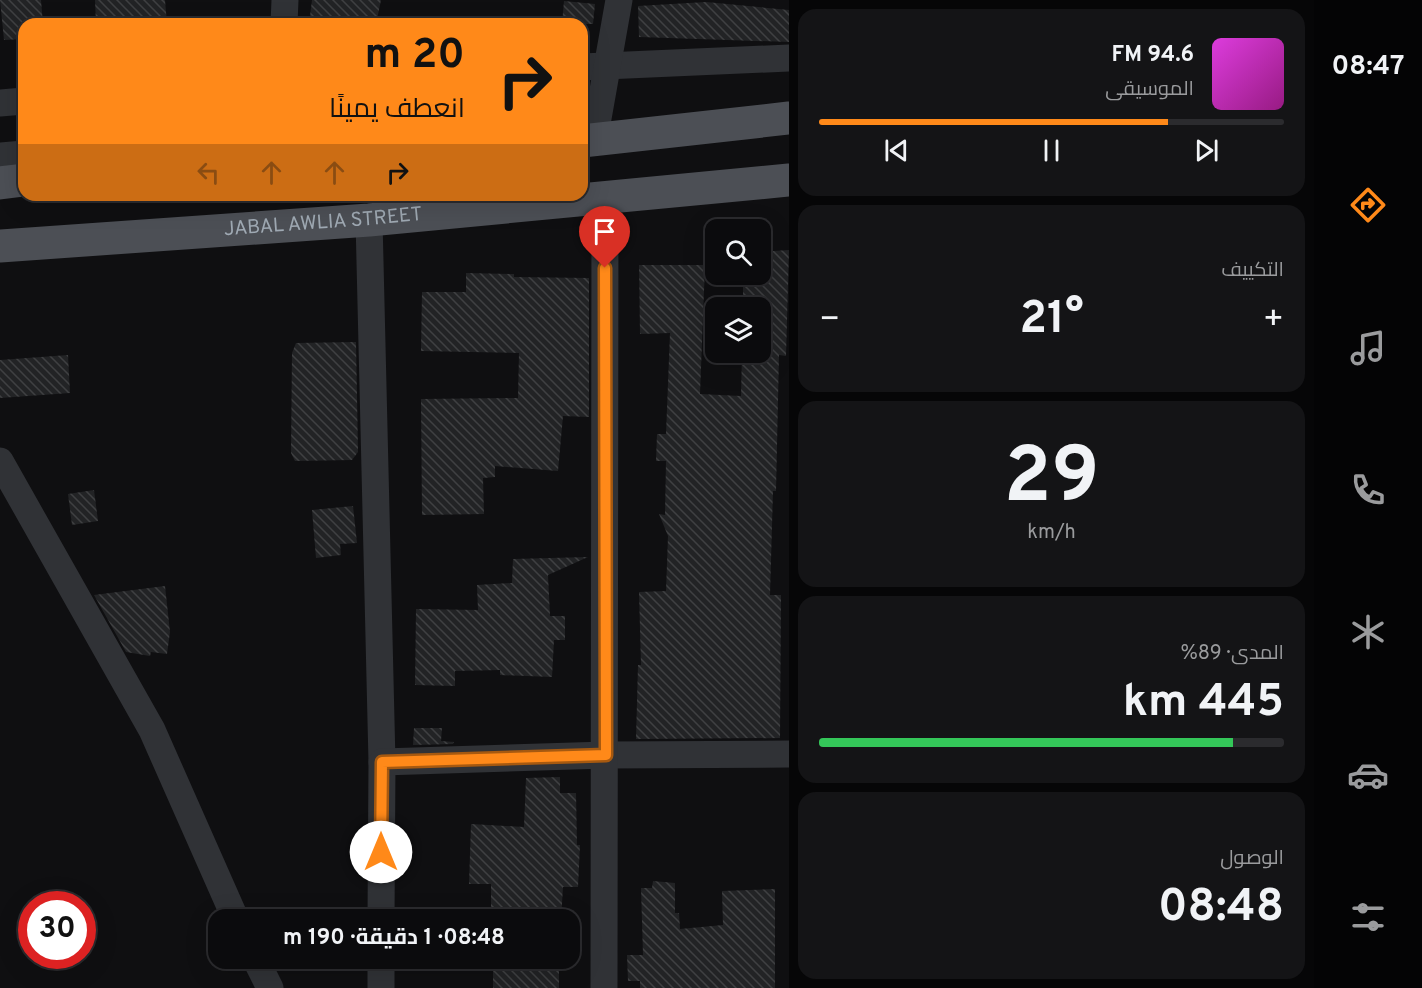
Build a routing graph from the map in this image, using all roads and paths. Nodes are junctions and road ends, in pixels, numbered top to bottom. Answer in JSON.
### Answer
{"nodes":[{"id":1,"x":285,"y":0,"type":"edge"},
{"id":2,"x":619,"y":0,"type":"edge"},
{"id":3,"x":284,"y":18,"type":"edge"},
{"id":4,"x":789,"y":58,"type":"edge"},
{"id":5,"x":594,"y":67,"type":"edge"},
{"id":6,"x":18,"y":101,"type":"edge"},
{"id":7,"x":0,"y":103,"type":"edge"},
{"id":8,"x":789,"y":118,"type":"edge"},
{"id":9,"x":588,"y":141,"type":"edge"},
{"id":10,"x":18,"y":154,"type":"edge"},
{"id":11,"x":0,"y":156,"type":"edge"},
{"id":12,"x":789,"y":180,"type":"edge"},
{"id":13,"x":18,"y":181,"type":"edge"},
{"id":14,"x":0,"y":183,"type":"edge"},
{"id":15,"x":605,"y":199,"type":"junction"},
{"id":16,"x":583,"y":201,"type":"edge"},
{"id":17,"x":588,"y":201,"type":"edge"},
{"id":18,"x":369,"y":220,"type":"junction"},
{"id":19,"x":0,"y":246,"type":"edge"},
{"id":20,"x":0,"y":461,"type":"edge"},
{"id":21,"x":789,"y":754,"type":"edge"},
{"id":22,"x":606,"y":755,"type":"junction"},
{"id":23,"x":382,"y":762,"type":"junction"},
{"id":24,"x":231,"y":909,"type":"edge"},
{"id":25,"x":381,"y":909,"type":"edge"},
{"id":26,"x":260,"y":969,"type":"edge"},
{"id":27,"x":381,"y":969,"type":"edge"},
{"id":28,"x":270,"y":988,"type":"edge"},
{"id":29,"x":381,"y":988,"type":"edge"},
{"id":30,"x":604,"y":988,"type":"edge"}],
"edges":[{"from":1,"to":3,"type":"street"},
{"from":2,"to":5,"type":"street"},
{"from":4,"to":5,"type":"street"},
{"from":5,"to":9,"type":"street"},
{"from":6,"to":7,"type":"street"},
{"from":8,"to":9,"type":"main road"},
{"from":10,"to":11,"type":"street"},
{"from":12,"to":15,"type":"main road","name":"JABAL AWLIA STREET"},
{"from":13,"to":14,"type":"main road"},
{"from":15,"to":17,"type":"main road","name":"JABAL AWLIA STREET"},
{"from":15,"to":22,"type":"street"},
{"from":16,"to":18,"type":"main road","name":"JABAL AWLIA STREET"},
{"from":18,"to":19,"type":"main road","name":"JABAL AWLIA STREET"},
{"from":18,"to":23,"type":"street"},
{"from":20,"to":24,"type":"street"},
{"from":21,"to":22,"type":"street"},
{"from":22,"to":23,"type":"street"},
{"from":22,"to":30,"type":"street"},
{"from":23,"to":25,"type":"street"},
{"from":26,"to":28,"type":"street"},
{"from":27,"to":29,"type":"street"}]}
